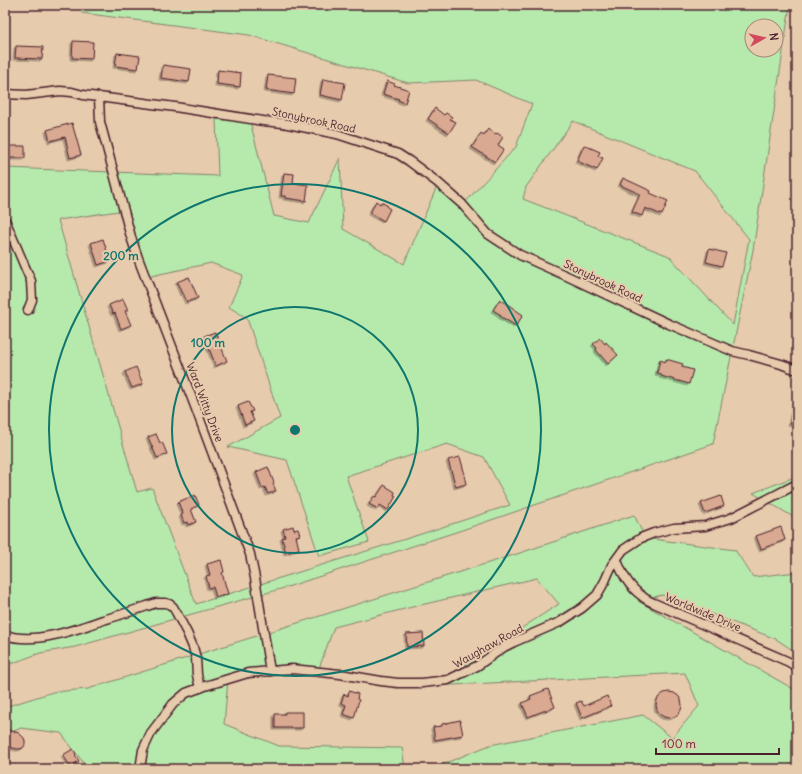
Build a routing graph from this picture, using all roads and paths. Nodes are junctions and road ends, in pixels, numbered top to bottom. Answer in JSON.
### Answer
{"nodes":[{"id":1,"x":5,"y":94,"type":"edge"},
{"id":2,"x":99,"y":97,"type":"junction"},
{"id":3,"x":5,"y":220,"type":"edge"},
{"id":4,"x":28,"y":310,"type":"dead end"},
{"id":5,"x":797,"y":370,"type":"edge"},
{"id":6,"x":797,"y":484,"type":"edge"},
{"id":7,"x":617,"y":560,"type":"junction"},
{"id":8,"x":5,"y":635,"type":"edge"},
{"id":9,"x":797,"y":667,"type":"edge"},
{"id":10,"x":270,"y":671,"type":"junction"},
{"id":11,"x":200,"y":688,"type":"junction"},
{"id":12,"x":140,"y":769,"type":"edge"}],
"edges":[{"from":1,"to":2,"type":"street","name":"Stonybrook Road"},
{"from":2,"to":5,"type":"street","name":"Stonybrook Road"},
{"from":2,"to":10,"type":"street","name":"Ward Witty Drive"},
{"from":3,"to":4,"type":"street"},
{"from":6,"to":7,"type":"street","name":"Waughaw Road"},
{"from":7,"to":9,"type":"street","name":"Worldwide Drive"},
{"from":7,"to":10,"type":"street","name":"Waughaw Road"},
{"from":8,"to":11,"type":"street"},
{"from":10,"to":11,"type":"street","name":"Waughaw Road"},
{"from":11,"to":12,"type":"street","name":"Waughaw Road"}]}
